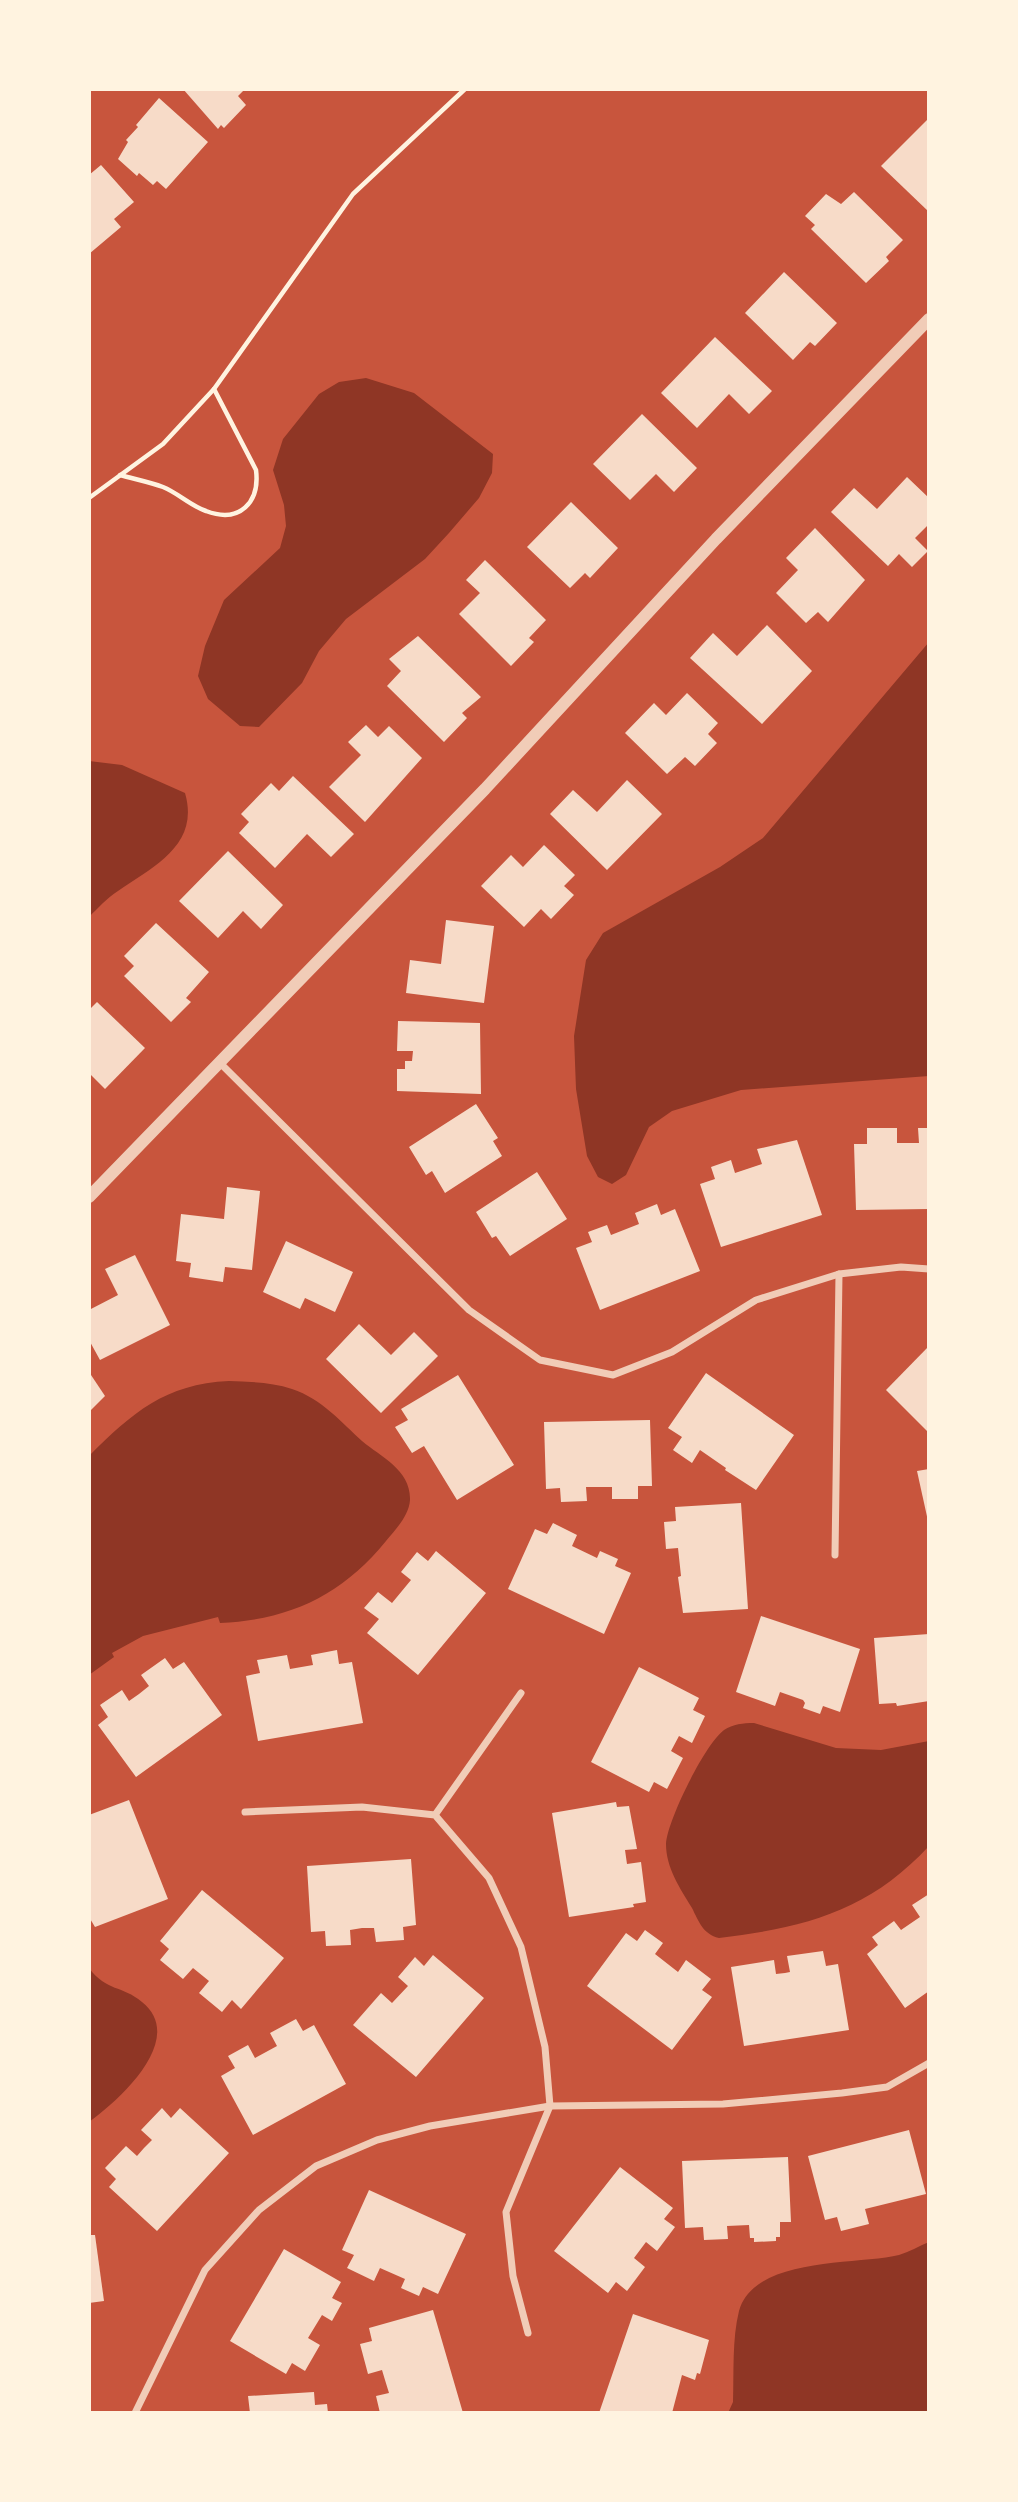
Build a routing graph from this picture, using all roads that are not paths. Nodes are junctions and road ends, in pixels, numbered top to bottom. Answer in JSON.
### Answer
{"nodes":[{"id":1,"x":929,"y":319,"type":"edge"},
{"id":2,"x":220,"y":1063,"type":"junction"},
{"id":3,"x":89,"y":1197,"type":"edge"},
{"id":4,"x":929,"y":1269,"type":"edge"},
{"id":5,"x":839,"y":1274,"type":"junction"},
{"id":6,"x":835,"y":1555,"type":"dead end"},
{"id":7,"x":522,"y":1693,"type":"dead end"},
{"id":8,"x":245,"y":1812,"type":"dead end"},
{"id":9,"x":435,"y":1815,"type":"junction"},
{"id":10,"x":929,"y":2063,"type":"edge"},
{"id":11,"x":550,"y":2106,"type":"junction"},
{"id":12,"x":528,"y":2333,"type":"dead end"},
{"id":13,"x":135,"y":2413,"type":"edge"}],
"edges":[{"from":1,"to":2,"type":"street"},
{"from":2,"to":3,"type":"street"},
{"from":2,"to":5,"type":"street"},
{"from":4,"to":5,"type":"street"},
{"from":5,"to":6,"type":"street"},
{"from":7,"to":9,"type":"street"},
{"from":8,"to":9,"type":"street"},
{"from":9,"to":11,"type":"street"},
{"from":10,"to":11,"type":"street"},
{"from":11,"to":12,"type":"street"},
{"from":11,"to":13,"type":"street"}]}
